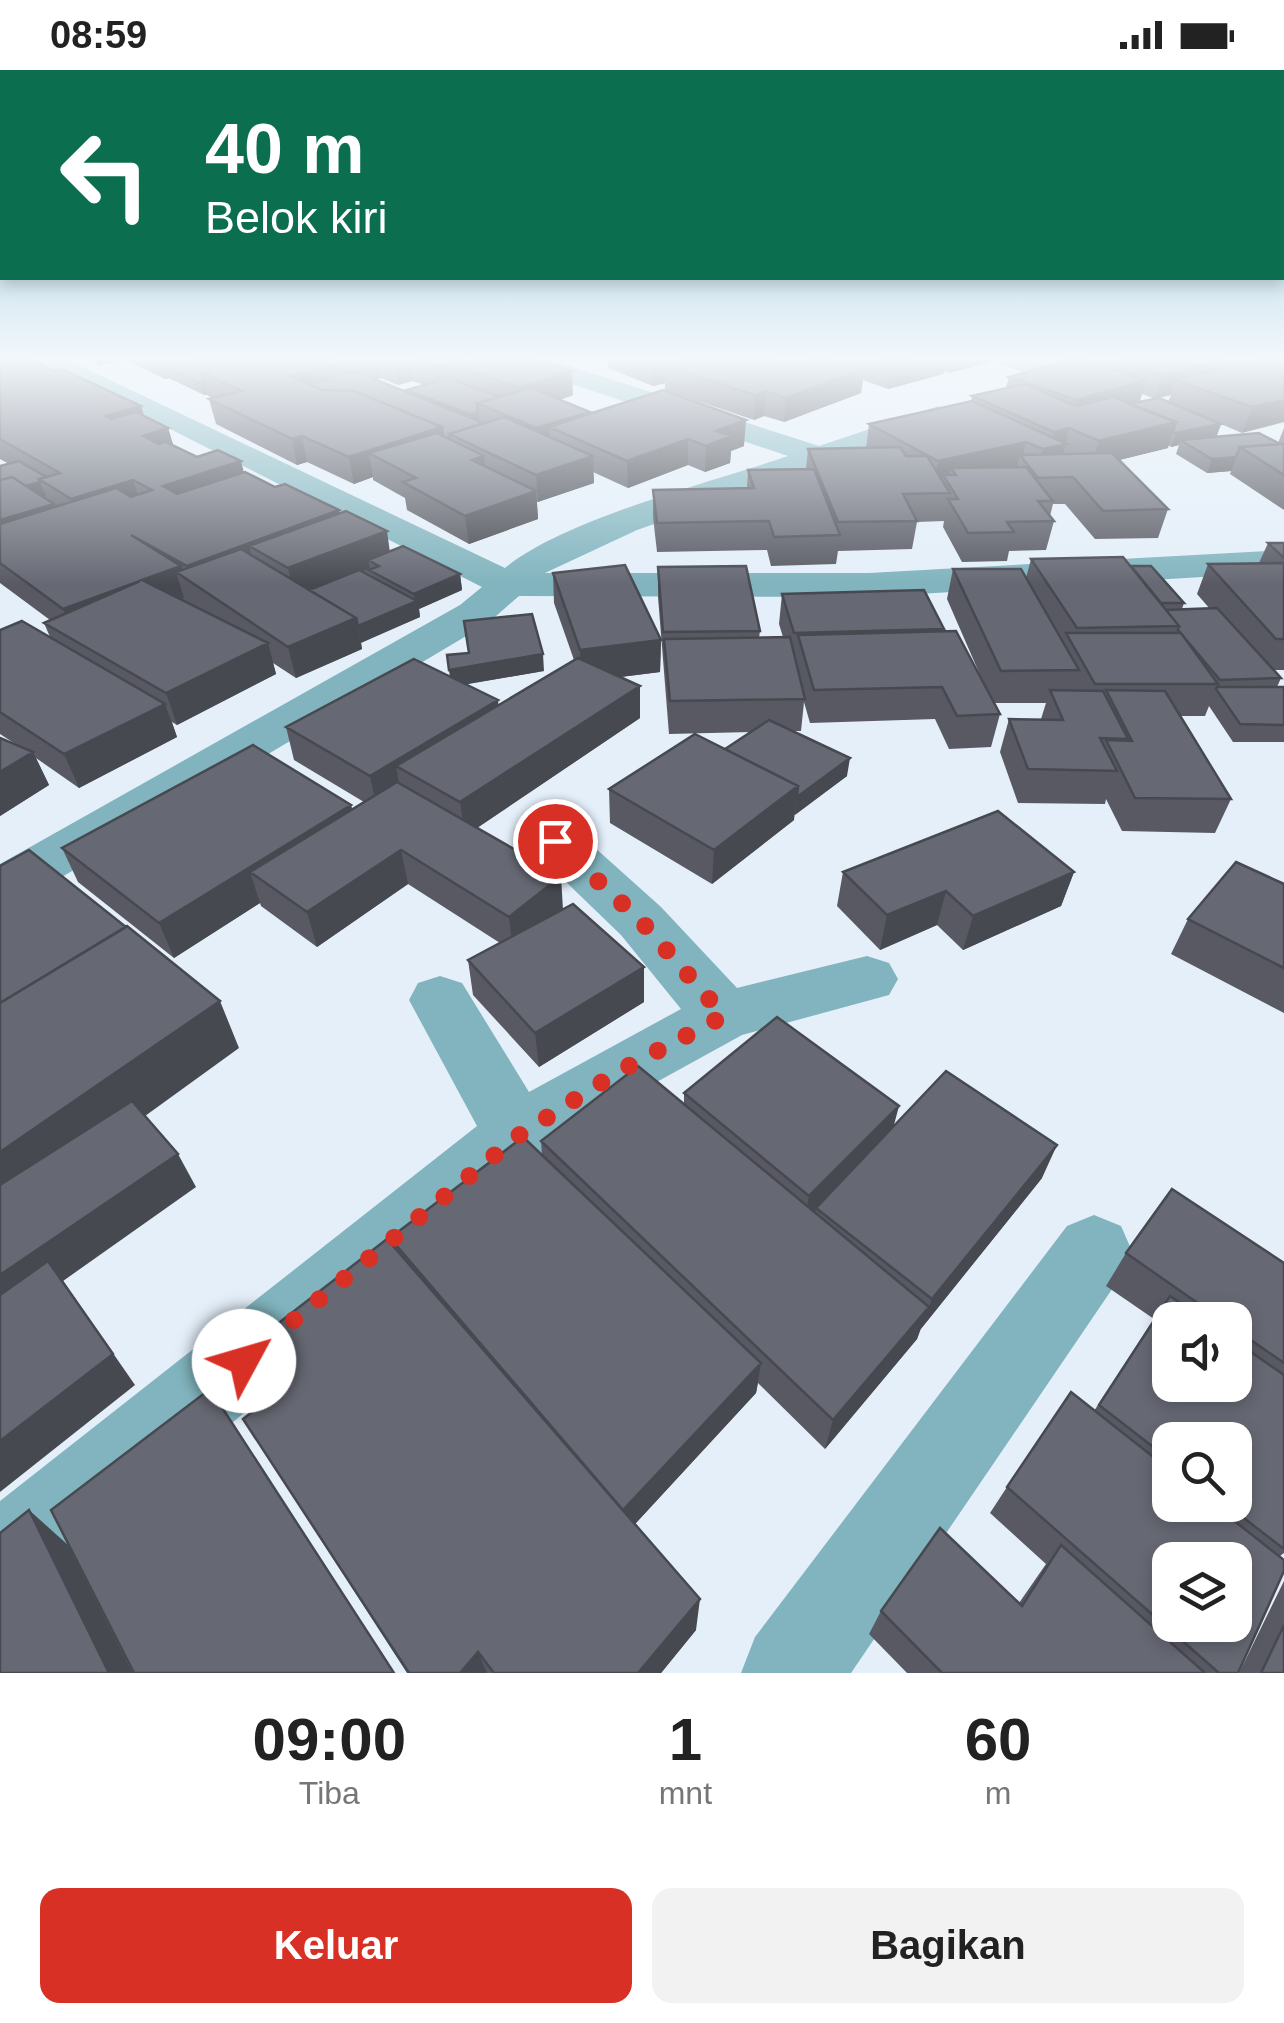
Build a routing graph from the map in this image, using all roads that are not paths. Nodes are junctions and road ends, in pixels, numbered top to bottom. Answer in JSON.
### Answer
{"nodes":[{"id":1,"x":201,"y":435,"type":"edge"},
{"id":2,"x":757,"y":435,"type":"edge"},
{"id":3,"x":876,"y":435,"type":"edge"},
{"id":4,"x":816,"y":454,"type":"junction"},
{"id":5,"x":1284,"y":561,"type":"edge"},
{"id":6,"x":507,"y":584,"type":"junction"},
{"id":7,"x":555,"y":841,"type":"dead end"},
{"id":8,"x":0,"y":889,"type":"edge"},
{"id":9,"x":867,"y":979,"type":"dead end"},
{"id":10,"x":440,"y":1000,"type":"dead end"},
{"id":11,"x":724,"y":1016,"type":"junction"},
{"id":12,"x":518,"y":1136,"type":"junction"},
{"id":13,"x":1094,"y":1251,"type":"dead end"},
{"id":14,"x":0,"y":1561,"type":"edge"},
{"id":15,"x":791,"y":1673,"type":"edge"}],
"edges":[{"from":1,"to":6,"type":"street"},
{"from":2,"to":4,"type":"street"},
{"from":3,"to":4,"type":"street"},
{"from":4,"to":6,"type":"street"},
{"from":5,"to":6,"type":"street"},
{"from":6,"to":8,"type":"street"},
{"from":7,"to":11,"type":"street"},
{"from":9,"to":11,"type":"street"},
{"from":10,"to":12,"type":"street"},
{"from":11,"to":12,"type":"street"},
{"from":12,"to":14,"type":"street"},
{"from":13,"to":15,"type":"street"}]}
